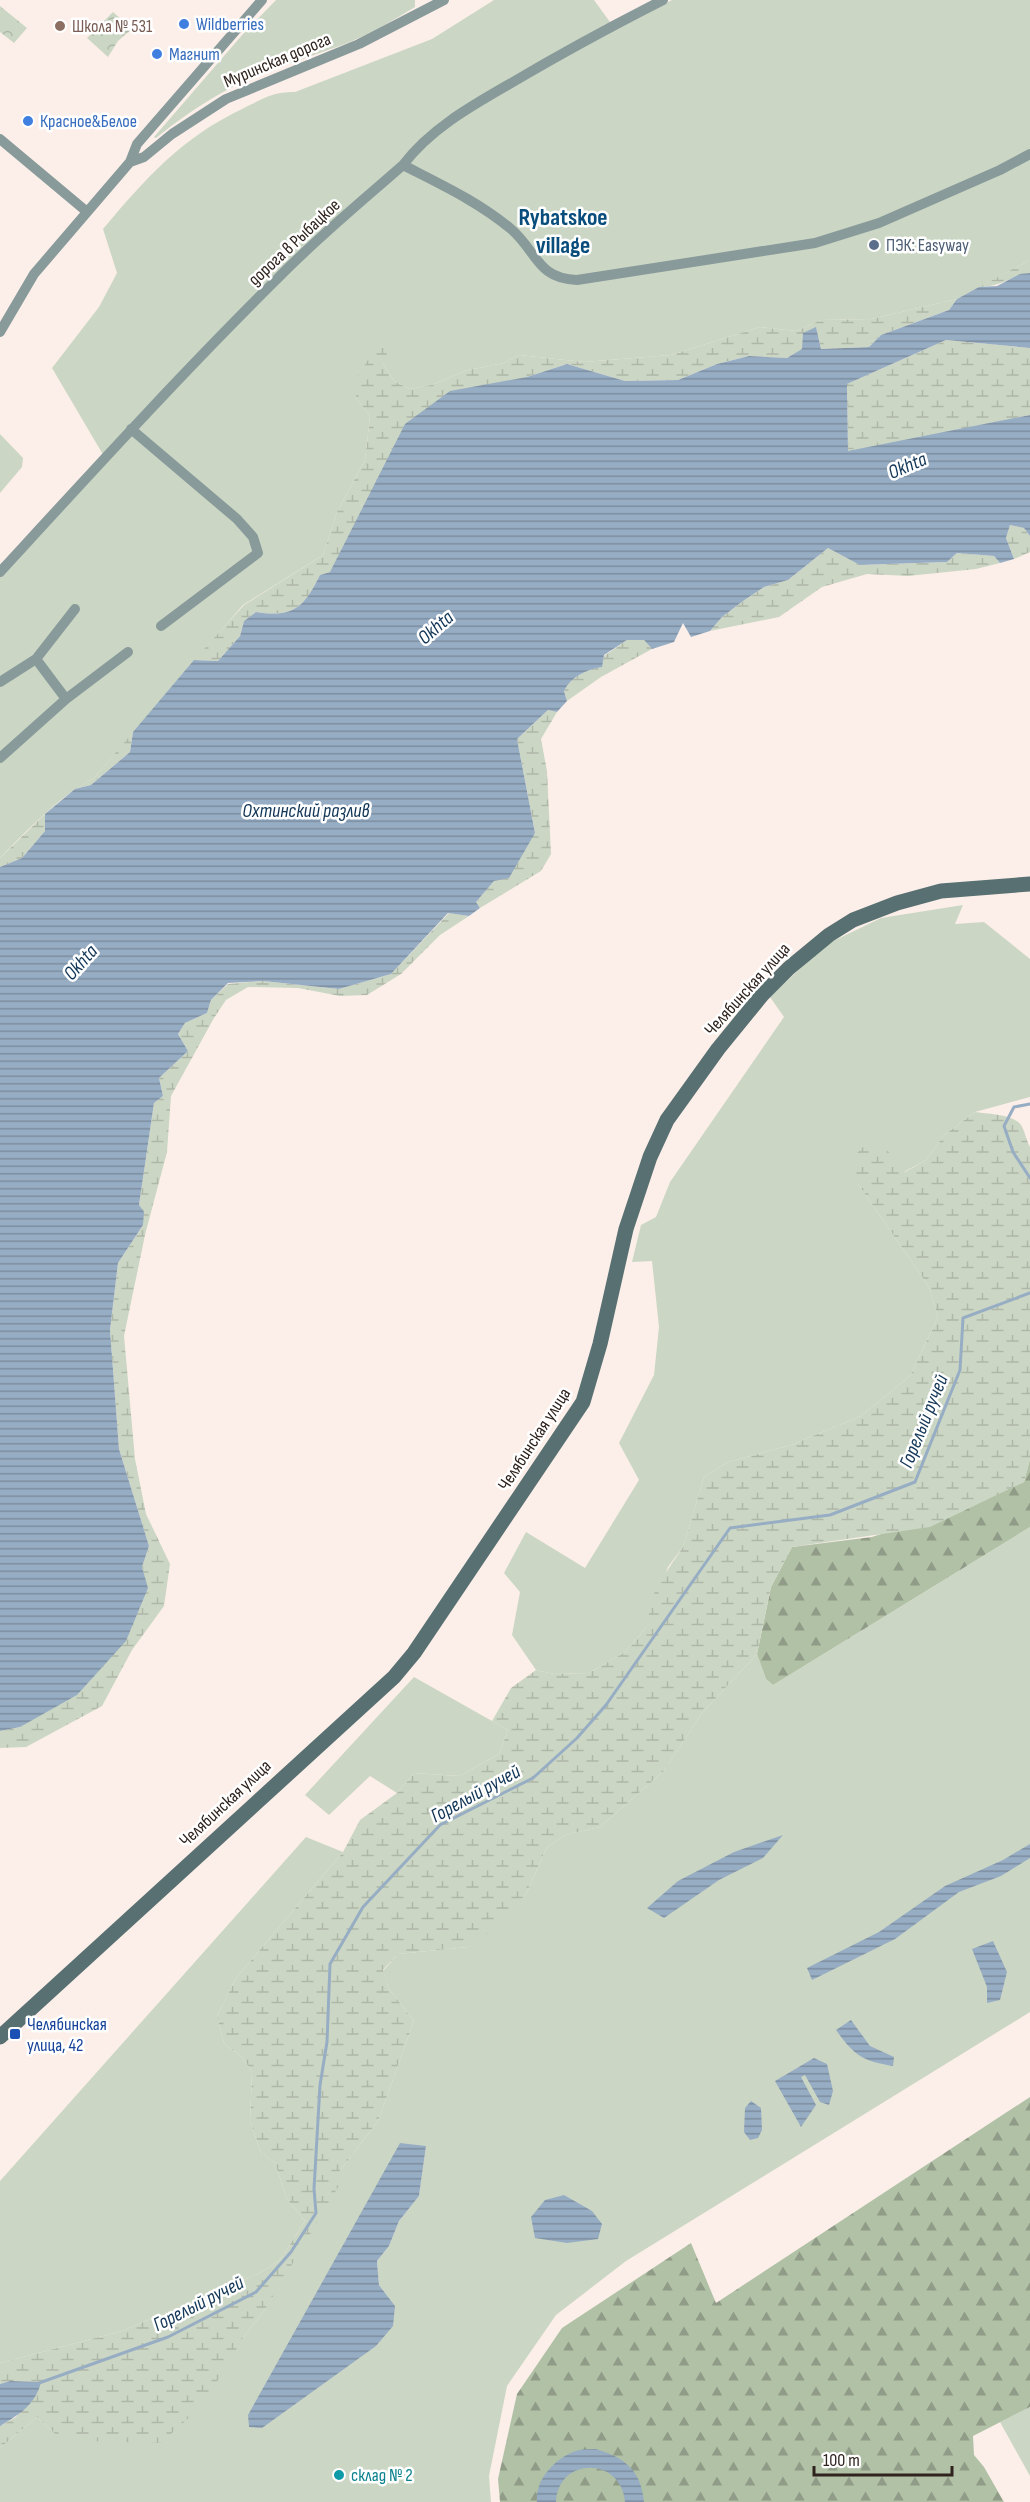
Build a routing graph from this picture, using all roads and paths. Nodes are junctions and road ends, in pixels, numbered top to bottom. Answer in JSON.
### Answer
{"nodes":[{"id":1,"x":262,"y":0,"type":"edge"},
{"id":2,"x":444,"y":0,"type":"edge"},
{"id":3,"x":663,"y":0,"type":"edge"},
{"id":4,"x":0,"y":139,"type":"edge"},
{"id":5,"x":1030,"y":154,"type":"edge"},
{"id":6,"x":130,"y":162,"type":"junction"},
{"id":7,"x":403,"y":165,"type":"junction"},
{"id":8,"x":86,"y":211,"type":"junction"},
{"id":9,"x":0,"y":332,"type":"edge"},
{"id":10,"x":131,"y":429,"type":"junction"},
{"id":11,"x":0,"y":572,"type":"edge"},
{"id":12,"x":75,"y":609,"type":"dead end"},
{"id":13,"x":161,"y":626,"type":"dead end"},
{"id":14,"x":128,"y":652,"type":"dead end"},
{"id":15,"x":36,"y":659,"type":"junction"},
{"id":16,"x":0,"y":682,"type":"edge"},
{"id":17,"x":66,"y":699,"type":"junction"},
{"id":18,"x":0,"y":758,"type":"edge"},
{"id":19,"x":1030,"y":884,"type":"edge"},
{"id":20,"x":0,"y":2037,"type":"edge"}],
"edges":[{"from":1,"to":6,"type":"street","name":"Муринская дорога"},
{"from":2,"to":6,"type":"street","name":"Муринская дорога"},
{"from":3,"to":7,"type":"street","name":"дорога в Рыбацкое"},
{"from":4,"to":8,"type":"street"},
{"from":5,"to":7,"type":"street"},
{"from":6,"to":8,"type":"street","name":"Муринская дорога"},
{"from":7,"to":10,"type":"street","name":"дорога в Рыбацкое"},
{"from":8,"to":9,"type":"street","name":"Муринская дорога"},
{"from":10,"to":11,"type":"street","name":"дорога в Рыбацкое"},
{"from":10,"to":13,"type":"street"},
{"from":12,"to":15,"type":"street"},
{"from":14,"to":17,"type":"street"},
{"from":15,"to":16,"type":"street"},
{"from":15,"to":17,"type":"street"},
{"from":17,"to":18,"type":"street"},
{"from":19,"to":20,"type":"street","name":"Челябинская улица"}]}
